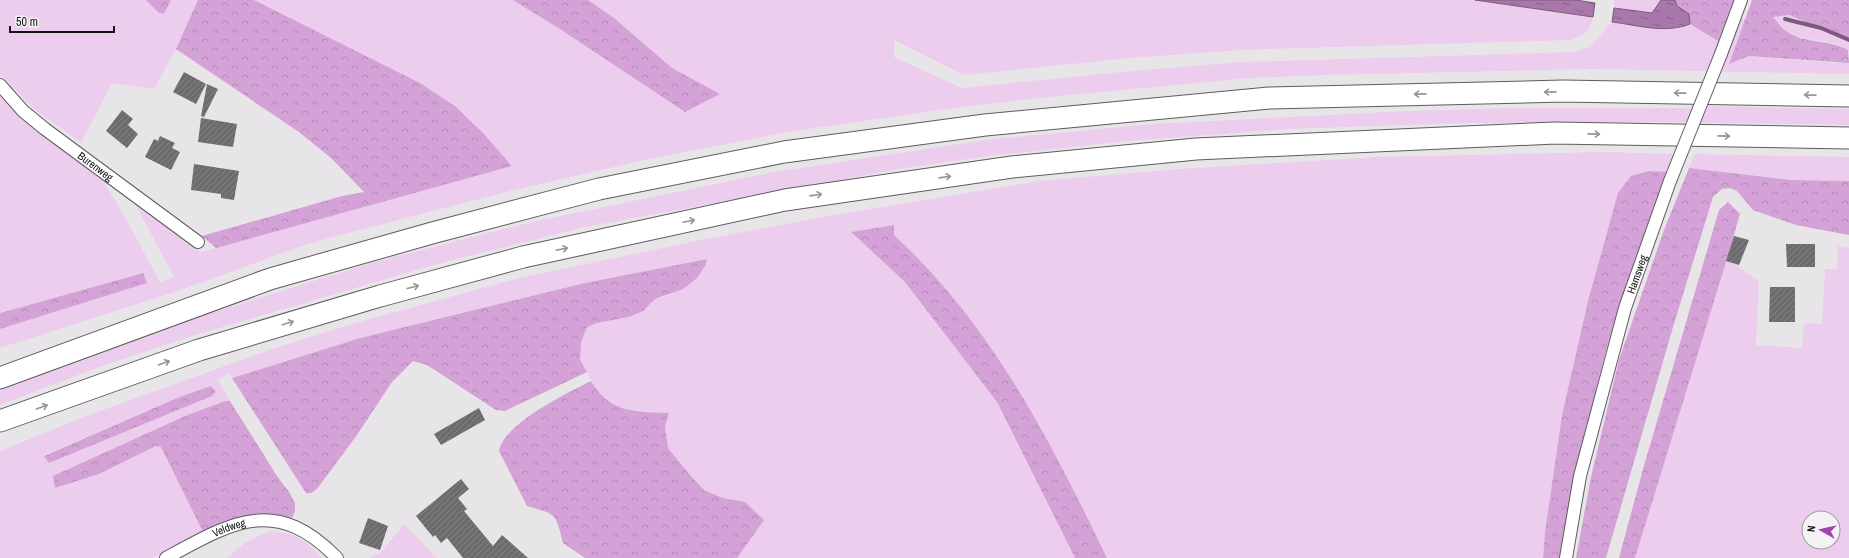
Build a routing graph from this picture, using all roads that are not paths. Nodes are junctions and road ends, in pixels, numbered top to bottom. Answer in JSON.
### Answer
{"nodes":[{"id":1,"x":1742,"y":0,"type":"edge"},
{"id":2,"x":0,"y":85,"type":"edge"},
{"id":3,"x":1849,"y":96,"type":"edge"},
{"id":4,"x":1849,"y":138,"type":"edge"},
{"id":5,"x":198,"y":242,"type":"dead end"},
{"id":6,"x":85,"y":346,"type":"junction"},
{"id":7,"x":0,"y":362,"type":"edge"},
{"id":8,"x":0,"y":378,"type":"edge"},
{"id":9,"x":2,"y":421,"type":"edge"},
{"id":10,"x":166,"y":558,"type":"edge"},
{"id":11,"x":338,"y":558,"type":"edge"},
{"id":12,"x":1566,"y":558,"type":"edge"}],
"edges":[{"from":1,"to":12,"type":"street","name":"Hamsweg","bridge":true},
{"from":2,"to":5,"type":"street","name":"Burenweg"},
{"from":3,"to":6,"type":"highway","one_way":true},
{"from":9,"to":4,"type":"highway","one_way":true},
{"from":6,"to":7,"type":"highway"},
{"from":6,"to":8,"type":"highway"},
{"from":10,"to":11,"type":"street","name":"Veldweg"}]}
